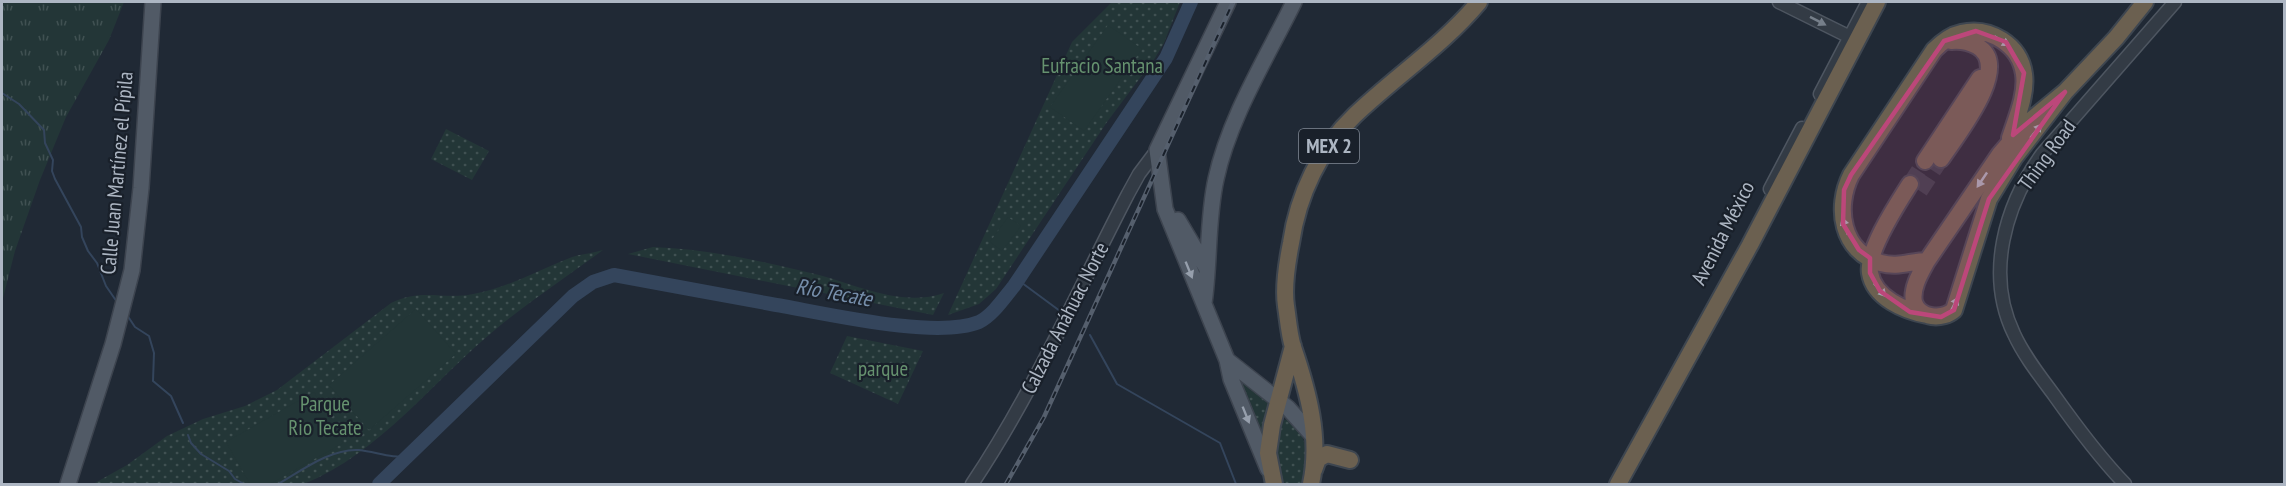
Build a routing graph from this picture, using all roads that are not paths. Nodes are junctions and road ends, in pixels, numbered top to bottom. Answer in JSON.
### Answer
{"nodes":[{"id":1,"x":153,"y":2,"type":"edge"},
{"id":2,"x":1228,"y":2,"type":"edge"},
{"id":3,"x":1294,"y":2,"type":"edge"},
{"id":4,"x":1479,"y":2,"type":"edge"},
{"id":5,"x":1779,"y":2,"type":"edge"},
{"id":6,"x":1868,"y":2,"type":"edge"},
{"id":7,"x":1877,"y":2,"type":"edge"},
{"id":8,"x":2145,"y":2,"type":"edge"},
{"id":9,"x":2175,"y":2,"type":"edge"},
{"id":10,"x":1853,"y":38,"type":"junction"},
{"id":11,"x":1944,"y":41,"type":"junction"},
{"id":12,"x":2065,"y":92,"type":"junction"},
{"id":13,"x":2008,"y":144,"type":"junction"},
{"id":14,"x":1157,"y":150,"type":"junction"},
{"id":15,"x":1933,"y":160,"type":"tunnel mouth"},
{"id":16,"x":1915,"y":188,"type":"tunnel mouth"},
{"id":17,"x":1164,"y":196,"type":"junction"},
{"id":18,"x":1872,"y":259,"type":"junction"},
{"id":19,"x":1927,"y":261,"type":"junction"},
{"id":20,"x":1207,"y":269,"type":"junction"},
{"id":21,"x":1204,"y":303,"type":"junction"},
{"id":22,"x":1927,"y":315,"type":"junction"},
{"id":23,"x":1293,"y":346,"type":"junction"},
{"id":24,"x":1227,"y":360,"type":"junction"},
{"id":25,"x":1278,"y":400,"type":"junction"},
{"id":26,"x":1314,"y":437,"type":"junction"},
{"id":27,"x":1350,"y":460,"type":"dead end"},
{"id":28,"x":1312,"y":478,"type":"edge"},
{"id":29,"x":68,"y":484,"type":"edge"},
{"id":30,"x":972,"y":484,"type":"edge"},
{"id":31,"x":1274,"y":484,"type":"edge"},
{"id":32,"x":1618,"y":484,"type":"edge"},
{"id":33,"x":2125,"y":484,"type":"edge"}],
"edges":[{"from":1,"to":29,"type":"main road","name":"Calle Juan Martínez el Pípila"},
{"from":2,"to":14,"type":"main road"},
{"from":3,"to":20,"type":"main road"},
{"from":4,"to":23,"type":"highway","number":"MEX 2"},
{"from":5,"to":10,"type":"street","one_way":true},
{"from":6,"to":10,"type":"street"},
{"from":7,"to":10,"type":"highway"},
{"from":8,"to":12,"type":"highway"},
{"from":9,"to":33,"type":"street","name":"Thing Road"},
{"from":10,"to":32,"type":"highway"},
{"from":11,"to":13,"type":"highway","one_way":true},
{"from":11,"to":15,"type":"highway"},
{"from":18,"to":11,"type":"highway","one_way":true},
{"from":12,"to":13,"type":"highway"},
{"from":22,"to":12,"type":"highway","one_way":true},
{"from":13,"to":19,"type":"highway","one_way":true},
{"from":14,"to":17,"type":"main road"},
{"from":14,"to":30,"type":"street","name":"Calzada Anáhuac Norte"},
{"from":16,"to":18,"type":"highway"},
{"from":17,"to":20,"type":"main road"},
{"from":17,"to":21,"type":"main road","one_way":true},
{"from":18,"to":19,"type":"highway"},
{"from":18,"to":22,"type":"highway","one_way":true},
{"from":19,"to":22,"type":"highway"},
{"from":20,"to":21,"type":"main road"},
{"from":21,"to":24,"type":"main road"},
{"from":23,"to":25,"type":"highway","number":"MEX 2"},
{"from":23,"to":26,"type":"highway","number":"MEX 2"},
{"from":24,"to":25,"type":"main road"},
{"from":24,"to":31,"type":"main road","one_way":true},
{"from":25,"to":26,"type":"main road"},
{"from":25,"to":31,"type":"highway","number":"MEX 2"},
{"from":26,"to":28,"type":"highway","number":"MEX 2"},
{"from":27,"to":28,"type":"highway"}]}
